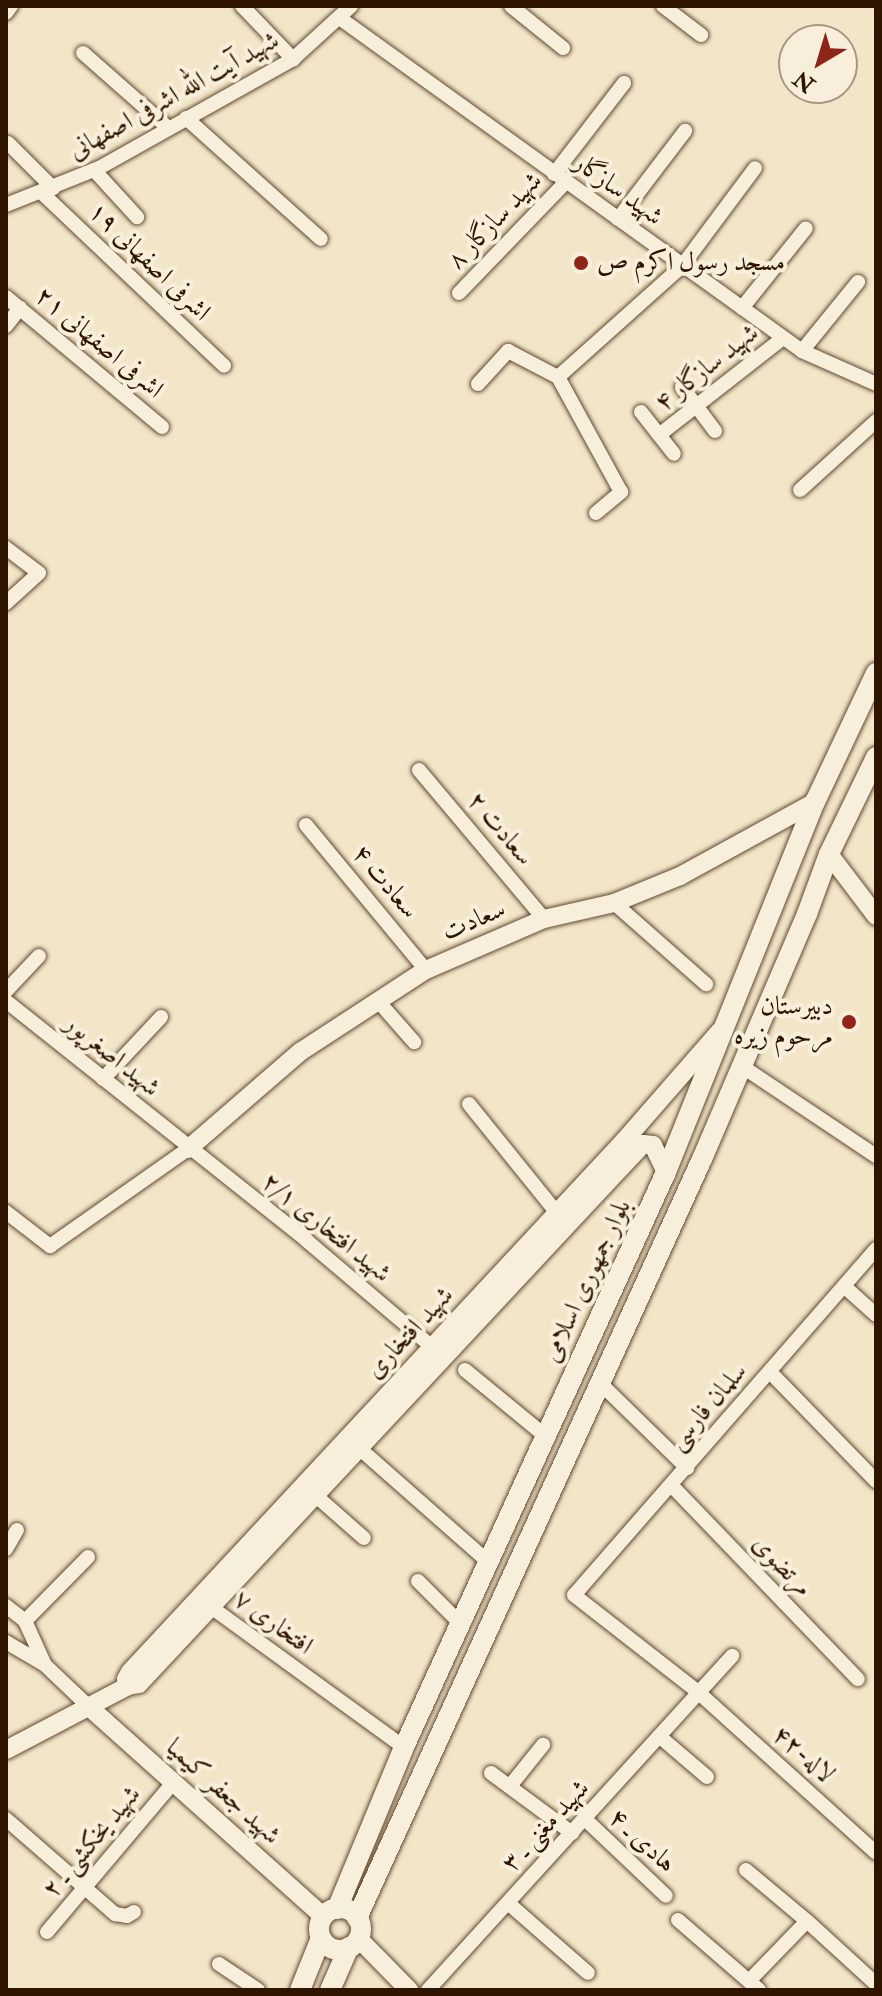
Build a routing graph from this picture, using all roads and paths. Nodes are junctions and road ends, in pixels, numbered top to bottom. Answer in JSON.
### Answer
{"nodes":[{"id":1,"x":11,"y":6,"type":"edge"},
{"id":2,"x":242,"y":6,"type":"edge"},
{"id":3,"x":351,"y":6,"type":"edge"},
{"id":4,"x":511,"y":6,"type":"edge"},
{"id":5,"x":663,"y":6,"type":"edge"},
{"id":6,"x":6,"y":13,"type":"edge"},
{"id":7,"x":341,"y":19,"type":"junction"},
{"id":8,"x":701,"y":35,"type":"dead end"},
{"id":9,"x":563,"y":48,"type":"dead end"},
{"id":10,"x":83,"y":53,"type":"dead end"},
{"id":11,"x":293,"y":59,"type":"junction"},
{"id":12,"x":624,"y":83,"type":"dead end"},
{"id":13,"x":186,"y":118,"type":"junction"},
{"id":14,"x":168,"y":128,"type":"junction"},
{"id":15,"x":685,"y":131,"type":"dead end"},
{"id":16,"x":8,"y":143,"type":"dead end"},
{"id":17,"x":755,"y":168,"type":"dead end"},
{"id":18,"x":94,"y":170,"type":"junction"},
{"id":19,"x":560,"y":178,"type":"junction"},
{"id":20,"x":47,"y":190,"type":"junction"},
{"id":21,"x":6,"y":205,"type":"edge"},
{"id":22,"x":137,"y":217,"type":"dead end"},
{"id":23,"x":618,"y":219,"type":"junction"},
{"id":24,"x":806,"y":228,"type":"dead end"},
{"id":25,"x":321,"y":239,"type":"dead end"},
{"id":26,"x":682,"y":266,"type":"junction"},
{"id":27,"x":858,"y":282,"type":"dead end"},
{"id":28,"x":459,"y":293,"type":"dead end"},
{"id":29,"x":6,"y":297,"type":"edge"},
{"id":30,"x":20,"y":308,"type":"junction"},
{"id":31,"x":742,"y":308,"type":"junction"},
{"id":32,"x":6,"y":326,"type":"edge"},
{"id":33,"x":783,"y":338,"type":"junction"},
{"id":34,"x":802,"y":351,"type":"junction"},
{"id":35,"x":224,"y":366,"type":"dead end"},
{"id":36,"x":558,"y":377,"type":"junction"},
{"id":37,"x":874,"y":382,"type":"edge"},
{"id":38,"x":478,"y":384,"type":"dead end"},
{"id":39,"x":682,"y":387,"type":"dead end"},
{"id":40,"x":696,"y":406,"type":"junction"},
{"id":41,"x":641,"y":412,"type":"dead end"},
{"id":42,"x":876,"y":421,"type":"edge"},
{"id":43,"x":162,"y":427,"type":"dead end"},
{"id":44,"x":715,"y":431,"type":"dead end"},
{"id":45,"x":659,"y":435,"type":"junction"},
{"id":46,"x":674,"y":454,"type":"dead end"},
{"id":47,"x":800,"y":490,"type":"dead end"},
{"id":48,"x":596,"y":513,"type":"dead end"},
{"id":49,"x":6,"y":548,"type":"edge"},
{"id":50,"x":6,"y":603,"type":"edge"},
{"id":51,"x":876,"y":673,"type":"edge"},
{"id":52,"x":876,"y":757,"type":"edge"},
{"id":53,"x":419,"y":770,"type":"dead end"},
{"id":54,"x":815,"y":802,"type":"junction"},
{"id":55,"x":306,"y":825,"type":"dead end"},
{"id":56,"x":829,"y":854,"type":"junction"},
{"id":57,"x":778,"y":902,"type":"junction"},
{"id":58,"x":614,"y":903,"type":"junction"},
{"id":59,"x":807,"y":914,"type":"junction"},
{"id":60,"x":876,"y":916,"type":"edge"},
{"id":61,"x":544,"y":919,"type":"junction"},
{"id":62,"x":39,"y":956,"type":"dead end"},
{"id":63,"x":754,"y":958,"type":"junction"},
{"id":64,"x":426,"y":970,"type":"junction"},
{"id":65,"x":781,"y":973,"type":"junction"},
{"id":66,"x":706,"y":984,"type":"dead end"},
{"id":67,"x":6,"y":991,"type":"edge"},
{"id":68,"x":6,"y":1001,"type":"edge"},
{"id":69,"x":378,"y":1001,"type":"junction"},
{"id":70,"x":161,"y":1017,"type":"dead end"},
{"id":71,"x":725,"y":1026,"type":"junction"},
{"id":72,"x":414,"y":1042,"type":"dead end"},
{"id":73,"x":740,"y":1065,"type":"junction"},
{"id":74,"x":103,"y":1079,"type":"junction"},
{"id":75,"x":469,"y":1104,"type":"dead end"},
{"id":76,"x":188,"y":1149,"type":"junction"},
{"id":77,"x":627,"y":1149,"type":"junction"},
{"id":78,"x":876,"y":1156,"type":"edge"},
{"id":79,"x":666,"y":1172,"type":"junction"},
{"id":80,"x":6,"y":1212,"type":"edge"},
{"id":81,"x":557,"y":1213,"type":"junction"},
{"id":82,"x":876,"y":1249,"type":"edge"},
{"id":83,"x":845,"y":1287,"type":"junction"},
{"id":84,"x":876,"y":1315,"type":"edge"},
{"id":85,"x":432,"y":1347,"type":"junction"},
{"id":86,"x":465,"y":1370,"type":"dead end"},
{"id":87,"x":771,"y":1373,"type":"junction"},
{"id":88,"x":600,"y":1383,"type":"junction"},
{"id":89,"x":544,"y":1435,"type":"junction"},
{"id":90,"x":359,"y":1448,"type":"junction"},
{"id":91,"x":687,"y":1468,"type":"junction"},
{"id":92,"x":876,"y":1481,"type":"edge"},
{"id":93,"x":672,"y":1486,"type":"junction"},
{"id":94,"x":315,"y":1495,"type":"junction"},
{"id":95,"x":17,"y":1530,"type":"dead end"},
{"id":96,"x":364,"y":1538,"type":"dead end"},
{"id":97,"x":6,"y":1549,"type":"edge"},
{"id":98,"x":88,"y":1557,"type":"dead end"},
{"id":99,"x":487,"y":1561,"type":"junction"},
{"id":100,"x":418,"y":1581,"type":"dead end"},
{"id":101,"x":574,"y":1595,"type":"joint"},
{"id":102,"x":6,"y":1606,"type":"edge"},
{"id":103,"x":211,"y":1607,"type":"junction"},
{"id":104,"x":25,"y":1621,"type":"junction"},
{"id":105,"x":460,"y":1623,"type":"junction"},
{"id":106,"x":6,"y":1642,"type":"edge"},
{"id":107,"x":732,"y":1656,"type":"dead end"},
{"id":108,"x":45,"y":1665,"type":"junction"},
{"id":109,"x":129,"y":1679,"type":"junction"},
{"id":110,"x":858,"y":1679,"type":"dead end"},
{"id":111,"x":698,"y":1692,"type":"junction"},
{"id":112,"x":88,"y":1706,"type":"junction"},
{"id":113,"x":659,"y":1736,"type":"junction"},
{"id":114,"x":543,"y":1745,"type":"dead end"},
{"id":115,"x":404,"y":1747,"type":"junction"},
{"id":116,"x":6,"y":1750,"type":"edge"},
{"id":117,"x":491,"y":1773,"type":"dead end"},
{"id":118,"x":707,"y":1777,"type":"dead end"},
{"id":119,"x":173,"y":1783,"type":"junction"},
{"id":120,"x":510,"y":1786,"type":"junction"},
{"id":121,"x":6,"y":1819,"type":"edge"},
{"id":122,"x":586,"y":1820,"type":"junction"},
{"id":123,"x":572,"y":1833,"type":"junction"},
{"id":124,"x":876,"y":1853,"type":"edge"},
{"id":125,"x":746,"y":1870,"type":"dead end"},
{"id":126,"x":84,"y":1888,"type":"junction"},
{"id":127,"x":666,"y":1896,"type":"dead end"},
{"id":128,"x":508,"y":1903,"type":"junction"},
{"id":129,"x":134,"y":1912,"type":"dead end"},
{"id":130,"x":330,"y":1912,"type":"junction"},
{"id":131,"x":678,"y":1920,"type":"dead end"},
{"id":132,"x":807,"y":1921,"type":"junction"},
{"id":133,"x":47,"y":1932,"type":"dead end"},
{"id":134,"x":355,"y":1934,"type":"junction"},
{"id":135,"x":321,"y":1938,"type":"junction"},
{"id":136,"x":219,"y":1964,"type":"dead end"},
{"id":137,"x":588,"y":1973,"type":"dead end"},
{"id":138,"x":303,"y":1984,"type":"edge"},
{"id":139,"x":876,"y":1984,"type":"edge"},
{"id":140,"x":754,"y":1986,"type":"edge"},
{"id":141,"x":258,"y":1990,"type":"edge"},
{"id":142,"x":330,"y":1990,"type":"edge"},
{"id":143,"x":409,"y":1990,"type":"edge"},
{"id":144,"x":428,"y":1990,"type":"edge"}],
"edges":[{"from":1,"to":6,"type":"street"},
{"from":2,"to":11,"type":"street"},
{"from":3,"to":7,"type":"street","name":"شهید آیت الله اشرفی اصفهانی"},
{"from":4,"to":9,"type":"street"},
{"from":5,"to":8,"type":"street"},
{"from":7,"to":11,"type":"street","name":"شهید آیت الله اشرفی اصفهانی"},
{"from":7,"to":19,"type":"street","name":"شهید سازگار"},
{"from":10,"to":14,"type":"street"},
{"from":11,"to":13,"type":"street","name":"شهید آیت الله اشرفی اصفهانی"},
{"from":12,"to":19,"type":"street","name":"شهید سازگار ۸"},
{"from":13,"to":14,"type":"street","name":"شهید آیت الله اشرفی اصفهانی"},
{"from":13,"to":25,"type":"street"},
{"from":14,"to":18,"type":"street","name":"شهید آیت الله اشرفی اصفهانی"},
{"from":15,"to":23,"type":"street"},
{"from":16,"to":20,"type":"street","name":"اشرفی اصفهانی ۱۹"},
{"from":17,"to":26,"type":"street"},
{"from":18,"to":20,"type":"street","name":"شهید آیت الله اشرفی اصفهانی"},
{"from":18,"to":22,"type":"street"},
{"from":19,"to":23,"type":"street","name":"شهید سازگار"},
{"from":19,"to":28,"type":"street","name":"شهید سازگار ۸"},
{"from":20,"to":21,"type":"street","name":"شهید آیت الله اشرفی اصفهانی"},
{"from":20,"to":35,"type":"street","name":"اشرفی اصفهانی ۱۹"},
{"from":23,"to":26,"type":"street","name":"شهید سازگار"},
{"from":24,"to":31,"type":"street"},
{"from":26,"to":31,"type":"street","name":"شهید سازگار"},
{"from":26,"to":36,"type":"street"},
{"from":27,"to":34,"type":"street"},
{"from":29,"to":30,"type":"street","name":"اشرفی اصفهانی ۲۱"},
{"from":30,"to":32,"type":"street"},
{"from":30,"to":43,"type":"street","name":"اشرفی اصفهانی ۲۱"},
{"from":31,"to":33,"type":"street","name":"شهید سازگار"},
{"from":33,"to":34,"type":"street","name":"شهید سازگار"},
{"from":33,"to":40,"type":"street","name":"شهید سازگار ۴"},
{"from":34,"to":37,"type":"street","name":"شهید سازگار"},
{"from":36,"to":38,"type":"street"},
{"from":36,"to":48,"type":"street"},
{"from":39,"to":40,"type":"street"},
{"from":40,"to":44,"type":"street"},
{"from":40,"to":45,"type":"street","name":"شهید سازگار ۴"},
{"from":41,"to":45,"type":"street"},
{"from":42,"to":47,"type":"street"},
{"from":45,"to":46,"type":"street"},
{"from":49,"to":50,"type":"street"},
{"from":51,"to":54,"type":"main road","name":"بلوار جمهوری اسلامی"},
{"from":52,"to":56,"type":"main road","name":"بلوار جمهوری اسلامی"},
{"from":53,"to":61,"type":"street","name":"سعادت ۲"},
{"from":54,"to":57,"type":"main road","name":"بلوار جمهوری اسلامی"},
{"from":54,"to":58,"type":"street","name":"سعادت"},
{"from":55,"to":64,"type":"street","name":"سعادت ۴"},
{"from":56,"to":59,"type":"main road","name":"بلوار جمهوری اسلامی"},
{"from":56,"to":60,"type":"street"},
{"from":57,"to":59,"type":"main road"},
{"from":57,"to":63,"type":"main road","name":"بلوار جمهوری اسلامی"},
{"from":58,"to":61,"type":"street","name":"سعادت"},
{"from":58,"to":66,"type":"street"},
{"from":59,"to":65,"type":"main road","name":"بلوار جمهوری اسلامی"},
{"from":61,"to":64,"type":"street","name":"سعادت"},
{"from":62,"to":67,"type":"street"},
{"from":63,"to":65,"type":"main road"},
{"from":63,"to":71,"type":"main road","name":"بلوار جمهوری اسلامی"},
{"from":64,"to":69,"type":"street","name":"سعادت"},
{"from":65,"to":73,"type":"main road","name":"بلوار جمهوری اسلامی"},
{"from":68,"to":74,"type":"street","name":"شهید اصغرپور"},
{"from":69,"to":72,"type":"street"},
{"from":69,"to":76,"type":"street","name":"سعادت"},
{"from":70,"to":74,"type":"street"},
{"from":71,"to":77,"type":"street","name":"شهید افتخاری"},
{"from":71,"to":79,"type":"main road","name":"بلوار جمهوری اسلامی"},
{"from":73,"to":78,"type":"street"},
{"from":73,"to":88,"type":"main road","name":"بلوار جمهوری اسلامی"},
{"from":74,"to":76,"type":"street","name":"شهید اصغرپور"},
{"from":75,"to":81,"type":"street"},
{"from":76,"to":80,"type":"street"},
{"from":76,"to":85,"type":"street","name":"شهید افتخاری ۲/۱"},
{"from":77,"to":79,"type":"street"},
{"from":77,"to":81,"type":"street","name":"شهید افتخاری"},
{"from":77,"to":90,"type":"street"},
{"from":79,"to":89,"type":"main road","name":"بلوار جمهوری اسلامی"},
{"from":81,"to":85,"type":"street","name":"شهید افتخاری"},
{"from":82,"to":83,"type":"street","name":"سلمان فارسی"},
{"from":83,"to":84,"type":"street"},
{"from":83,"to":87,"type":"street","name":"سلمان فارسی"},
{"from":85,"to":109,"type":"street","name":"شهید افتخاری"},
{"from":86,"to":89,"type":"street"},
{"from":87,"to":91,"type":"street","name":"سلمان فارسی"},
{"from":87,"to":92,"type":"street"},
{"from":88,"to":91,"type":"street"},
{"from":88,"to":134,"type":"main road","name":"بلوار جمهوری اسلامی"},
{"from":89,"to":99,"type":"main road","name":"بلوار جمهوری اسلامی"},
{"from":90,"to":94,"type":"street"},
{"from":90,"to":99,"type":"street"},
{"from":91,"to":93,"type":"street","name":"سلمان فارسی"},
{"from":93,"to":101,"type":"street","name":"سلمان فارسی"},
{"from":93,"to":110,"type":"street","name":"مرتضوی"},
{"from":94,"to":96,"type":"street"},
{"from":94,"to":103,"type":"street"},
{"from":95,"to":97,"type":"street"},
{"from":98,"to":104,"type":"street"},
{"from":99,"to":105,"type":"main road","name":"بلوار جمهوری اسلامی"},
{"from":100,"to":105,"type":"street"},
{"from":101,"to":111,"type":"street","name":"لاله-۴۲"},
{"from":102,"to":104,"type":"street"},
{"from":103,"to":109,"type":"street"},
{"from":103,"to":115,"type":"street","name":"افتخاری ۷"},
{"from":104,"to":108,"type":"street"},
{"from":105,"to":115,"type":"main road","name":"بلوار جمهوری اسلامی"},
{"from":106,"to":108,"type":"street"},
{"from":107,"to":111,"type":"street","name":"شهید مغنی ـ ۳"},
{"from":108,"to":112,"type":"street"},
{"from":109,"to":112,"type":"street","name":"شهید افتخاری"},
{"from":111,"to":113,"type":"street","name":"شهید مغنی ـ ۳"},
{"from":111,"to":124,"type":"street","name":"لاله-۴۲"},
{"from":112,"to":116,"type":"street","name":"شهید افتخاری"},
{"from":112,"to":119,"type":"street","name":"شهید جعفر کیمیا"},
{"from":113,"to":118,"type":"street"},
{"from":113,"to":122,"type":"street","name":"شهید مغنی ـ ۳"},
{"from":114,"to":120,"type":"street"},
{"from":115,"to":130,"type":"main road","name":"بلوار جمهوری اسلامی"},
{"from":117,"to":120,"type":"street"},
{"from":119,"to":126,"type":"street","name":"شهید یخکشی ـ ۲"},
{"from":119,"to":130,"type":"street","name":"شهید جعفر کیمیا"},
{"from":120,"to":123,"type":"street"},
{"from":121,"to":126,"type":"street"},
{"from":122,"to":123,"type":"street","name":"شهید مغنی ـ ۳"},
{"from":122,"to":127,"type":"street","name":"هادی ـ ۴"},
{"from":123,"to":128,"type":"street","name":"شهید مغنی ـ ۳"},
{"from":125,"to":132,"type":"street"},
{"from":126,"to":129,"type":"street"},
{"from":126,"to":133,"type":"street","name":"شهید یخکشی ـ ۲"},
{"from":128,"to":137,"type":"street"},
{"from":128,"to":144,"type":"street","name":"شهید مغنی ـ ۳"},
{"from":130,"to":134,"type":"main road"},
{"from":130,"to":135,"type":"main road"},
{"from":131,"to":140,"type":"street"},
{"from":132,"to":139,"type":"street"},
{"from":132,"to":140,"type":"street"},
{"from":134,"to":135,"type":"main road"},
{"from":134,"to":142,"type":"main road","name":"بلوار جمهوری اسلامی"},
{"from":134,"to":143,"type":"street"},
{"from":135,"to":138,"type":"main road"},
{"from":136,"to":141,"type":"street"},
{"from":138,"to":142,"type":"main road"}]}
